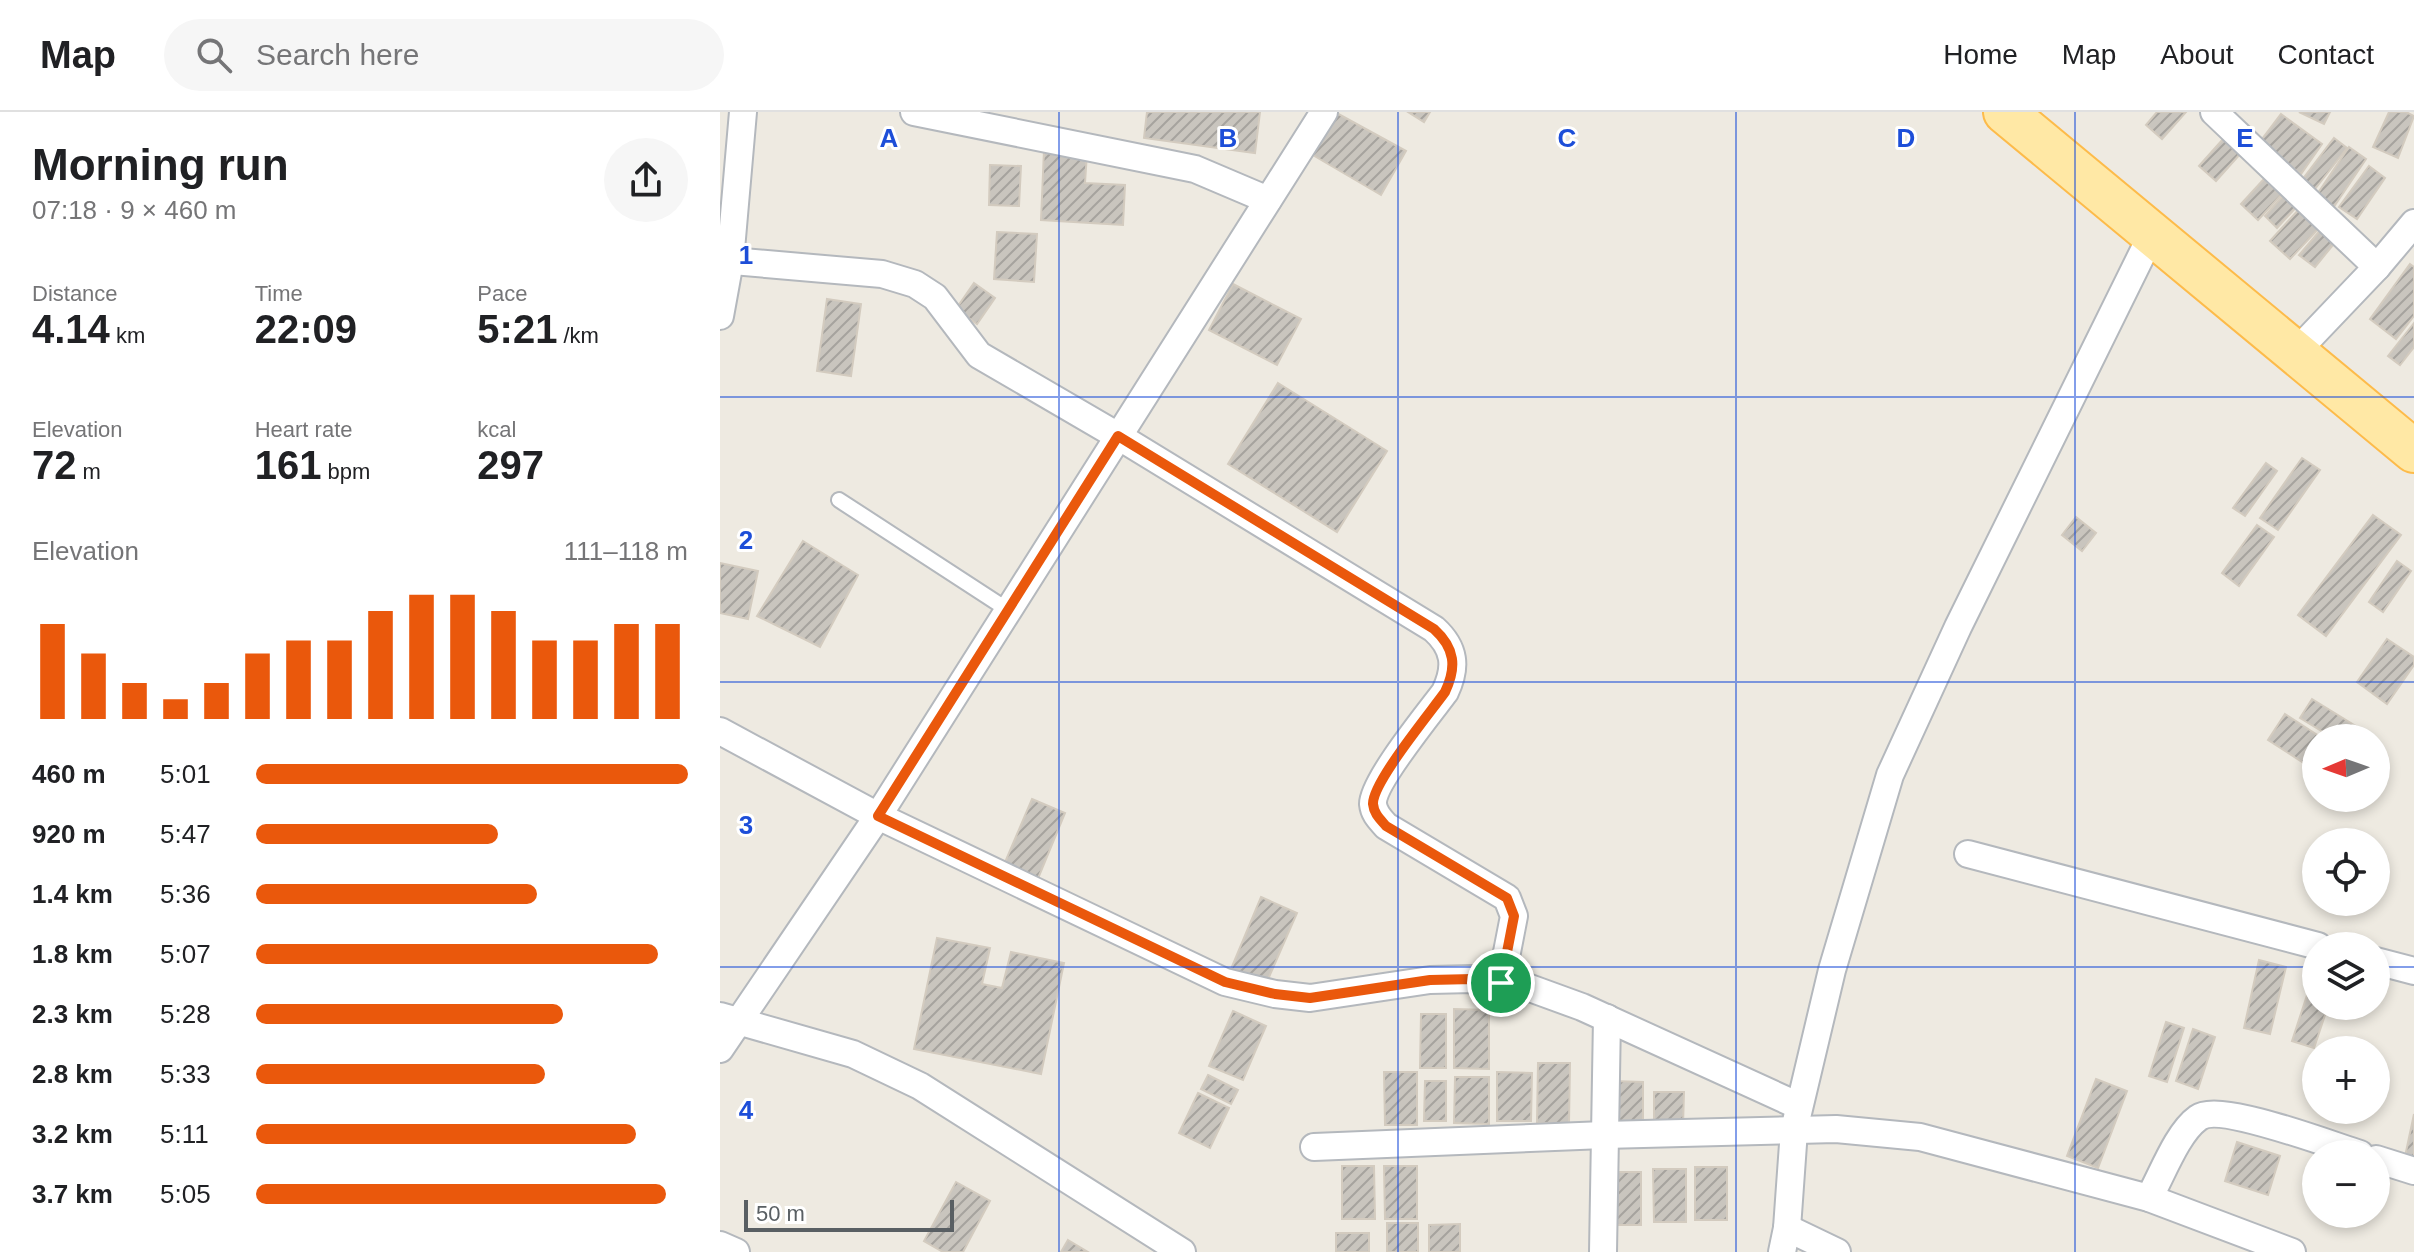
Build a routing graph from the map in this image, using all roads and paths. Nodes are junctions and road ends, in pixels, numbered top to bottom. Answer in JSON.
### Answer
{"nodes":[{"id":1,"x":743,"y":112,"type":"edge"},
{"id":2,"x":914,"y":112,"type":"edge"},
{"id":3,"x":1324,"y":112,"type":"edge"},
{"id":4,"x":2005,"y":112,"type":"edge"},
{"id":5,"x":2230,"y":117,"type":"edge"},
{"id":6,"x":1268,"y":200,"type":"junction"},
{"id":7,"x":2414,"y":223,"type":"edge"},
{"id":8,"x":2152,"y":234,"type":"junction"},
{"id":9,"x":725,"y":261,"type":"edge"},
{"id":10,"x":2377,"y":267,"type":"junction"},
{"id":11,"x":720,"y":316,"type":"edge"},
{"id":12,"x":2295,"y":353,"type":"junction"},
{"id":13,"x":1118,"y":436,"type":"junction"},
{"id":14,"x":2414,"y":451,"type":"edge"},
{"id":15,"x":839,"y":500,"type":"dead end"},
{"id":16,"x":1008,"y":610,"type":"junction"},
{"id":17,"x":720,"y":731,"type":"edge"},
{"id":18,"x":878,"y":816,"type":"junction"},
{"id":19,"x":1968,"y":854,"type":"dead end"},
{"id":20,"x":2302,"y":942,"type":"edge"},
{"id":21,"x":2390,"y":965,"type":"edge"},
{"id":22,"x":2414,"y":971,"type":"edge"},
{"id":23,"x":1501,"y":983,"type":"junction"},
{"id":24,"x":1607,"y":1018,"type":"junction"},
{"id":25,"x":729,"y":1019,"type":"edge"},
{"id":26,"x":720,"y":1049,"type":"edge"},
{"id":27,"x":1797,"y":1118,"type":"junction"},
{"id":28,"x":1604,"y":1135,"type":"junction"},
{"id":29,"x":2315,"y":1140,"type":"edge"},
{"id":30,"x":1314,"y":1147,"type":"dead end"},
{"id":31,"x":2390,"y":1163,"type":"edge"},
{"id":32,"x":2414,"y":1171,"type":"edge"},
{"id":33,"x":2149,"y":1198,"type":"junction"},
{"id":34,"x":1785,"y":1240,"type":"edge"},
{"id":35,"x":720,"y":1245,"type":"edge"},
{"id":36,"x":736,"y":1252,"type":"edge"},
{"id":37,"x":1182,"y":1252,"type":"edge"},
{"id":38,"x":1603,"y":1252,"type":"edge"},
{"id":39,"x":1837,"y":1252,"type":"edge"},
{"id":40,"x":2292,"y":1252,"type":"edge"}],
"edges":[{"from":1,"to":9,"type":"street"},
{"from":2,"to":6,"type":"street"},
{"from":3,"to":6,"type":"street"},
{"from":4,"to":8,"type":"main road"},
{"from":5,"to":10,"type":"street"},
{"from":6,"to":13,"type":"street"},
{"from":7,"to":10,"type":"street"},
{"from":8,"to":12,"type":"main road"},
{"from":8,"to":27,"type":"street"},
{"from":9,"to":11,"type":"street"},
{"from":9,"to":13,"type":"street"},
{"from":10,"to":12,"type":"street"},
{"from":12,"to":14,"type":"main road"},
{"from":13,"to":16,"type":"street"},
{"from":13,"to":23,"type":"street"},
{"from":15,"to":16,"type":"lane"},
{"from":16,"to":18,"type":"street"},
{"from":17,"to":18,"type":"street"},
{"from":18,"to":23,"type":"street"},
{"from":18,"to":25,"type":"street"},
{"from":19,"to":20,"type":"street"},
{"from":21,"to":22,"type":"street"},
{"from":23,"to":24,"type":"street"},
{"from":24,"to":27,"type":"street"},
{"from":24,"to":28,"type":"street"},
{"from":25,"to":26,"type":"street"},
{"from":25,"to":37,"type":"street"},
{"from":27,"to":28,"type":"street"},
{"from":27,"to":33,"type":"street"},
{"from":27,"to":34,"type":"street"},
{"from":28,"to":30,"type":"street"},
{"from":28,"to":38,"type":"street"},
{"from":29,"to":33,"type":"street"},
{"from":31,"to":32,"type":"street"},
{"from":33,"to":40,"type":"street"},
{"from":34,"to":39,"type":"street"},
{"from":35,"to":36,"type":"street"}]}
